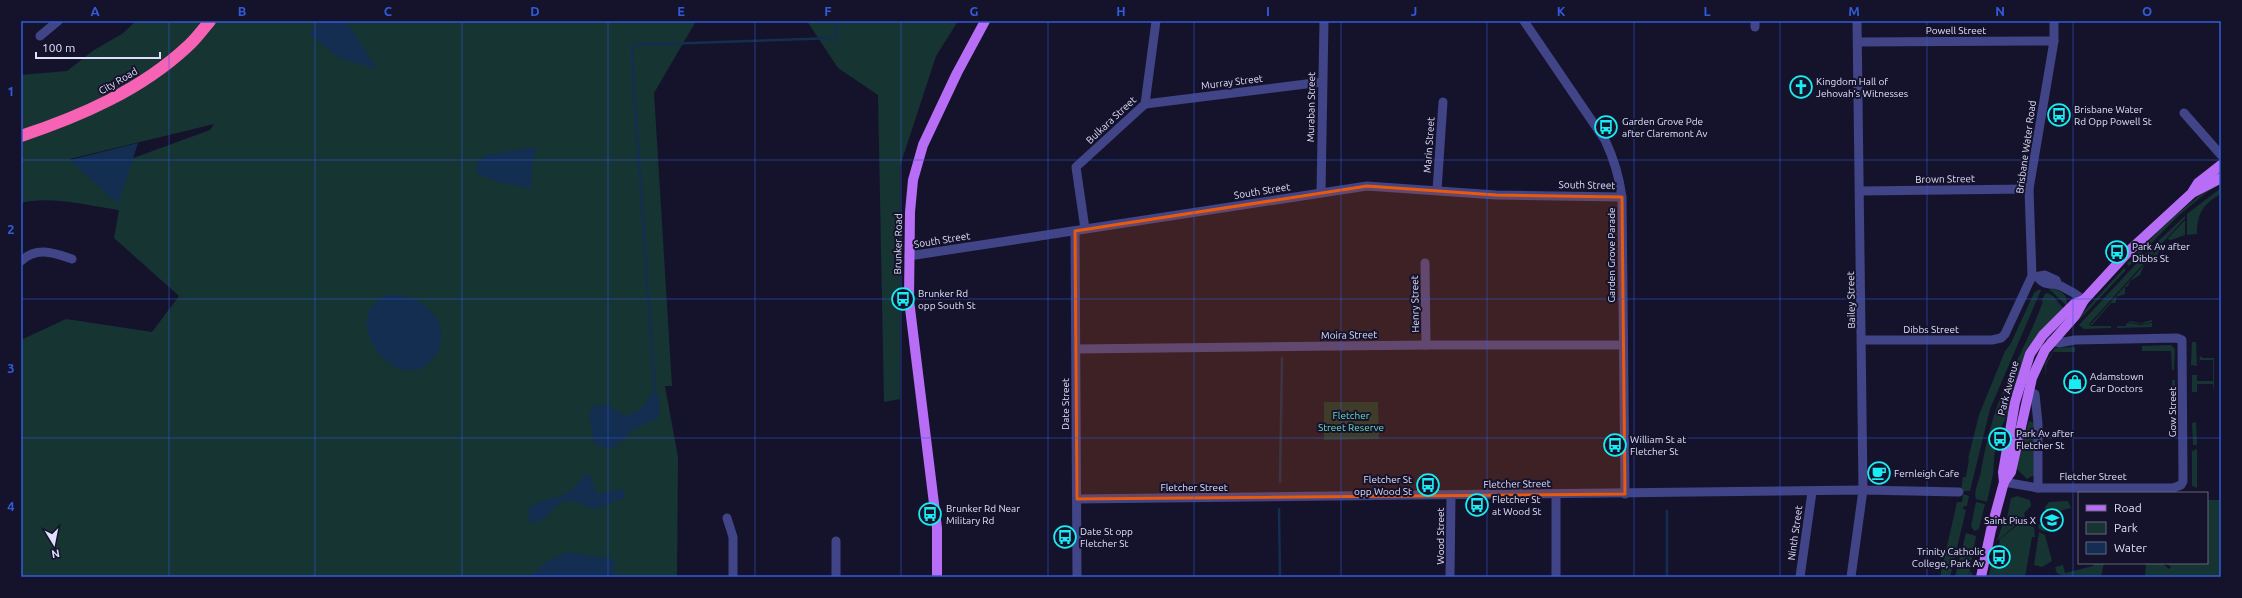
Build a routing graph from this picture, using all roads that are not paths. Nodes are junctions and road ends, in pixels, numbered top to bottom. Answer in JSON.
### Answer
{"nodes":[{"id":1,"x":58,"y":21,"type":"edge"},
{"id":2,"x":210,"y":21,"type":"edge"},
{"id":3,"x":985,"y":21,"type":"edge"},
{"id":4,"x":1156,"y":21,"type":"edge"},
{"id":5,"x":1324,"y":21,"type":"edge"},
{"id":6,"x":1524,"y":21,"type":"edge"},
{"id":7,"x":1857,"y":21,"type":"edge"},
{"id":8,"x":2054,"y":21,"type":"edge"},
{"id":9,"x":40,"y":36,"type":"dead end"},
{"id":10,"x":2054,"y":41,"type":"junction"},
{"id":11,"x":1858,"y":42,"type":"junction"},
{"id":12,"x":1322,"y":82,"type":"junction"},
{"id":13,"x":1443,"y":102,"type":"dead end"},
{"id":14,"x":1145,"y":104,"type":"junction"},
{"id":15,"x":2184,"y":113,"type":"dead end"},
{"id":16,"x":21,"y":136,"type":"edge"},
{"id":17,"x":2221,"y":155,"type":"edge"},
{"id":18,"x":2221,"y":165,"type":"edge"},
{"id":19,"x":2221,"y":178,"type":"edge"},
{"id":20,"x":2029,"y":189,"type":"junction"},
{"id":21,"x":1437,"y":190,"type":"junction"},
{"id":22,"x":1860,"y":191,"type":"junction"},
{"id":23,"x":1321,"y":193,"type":"junction"},
{"id":24,"x":2192,"y":193,"type":"junction"},
{"id":25,"x":1622,"y":196,"type":"junction"},
{"id":26,"x":1085,"y":229,"type":"junction"},
{"id":27,"x":1075,"y":231,"type":"junction"},
{"id":28,"x":909,"y":256,"type":"junction"},
{"id":29,"x":72,"y":259,"type":"dead end"},
{"id":30,"x":21,"y":260,"type":"edge"},
{"id":31,"x":1425,"y":263,"type":"dead end"},
{"id":32,"x":2035,"y":277,"type":"junction"},
{"id":33,"x":2084,"y":300,"type":"junction"},
{"id":34,"x":2041,"y":337,"type":"junction"},
{"id":35,"x":2000,"y":338,"type":"joint"},
{"id":36,"x":2055,"y":338,"type":"junction"},
{"id":37,"x":1863,"y":340,"type":"junction"},
{"id":38,"x":1426,"y":345,"type":"junction"},
{"id":39,"x":1622,"y":345,"type":"junction"},
{"id":40,"x":1076,"y":349,"type":"junction"},
{"id":41,"x":2029,"y":392,"type":"junction"},
{"id":42,"x":2004,"y":482,"type":"junction"},
{"id":43,"x":2182,"y":485,"type":"joint"},
{"id":44,"x":2038,"y":488,"type":"junction"},
{"id":45,"x":1863,"y":490,"type":"junction"},
{"id":46,"x":1812,"y":492,"type":"junction"},
{"id":47,"x":1959,"y":492,"type":"dead end"},
{"id":48,"x":1556,"y":494,"type":"junction"},
{"id":49,"x":1625,"y":494,"type":"junction"},
{"id":50,"x":1451,"y":496,"type":"junction"},
{"id":51,"x":1076,"y":499,"type":"junction"},
{"id":52,"x":727,"y":518,"type":"dead end"},
{"id":53,"x":836,"y":541,"type":"dead end"},
{"id":54,"x":733,"y":577,"type":"edge"},
{"id":55,"x":836,"y":577,"type":"edge"},
{"id":56,"x":937,"y":577,"type":"edge"},
{"id":57,"x":1077,"y":577,"type":"edge"},
{"id":58,"x":1450,"y":577,"type":"edge"},
{"id":59,"x":1556,"y":577,"type":"edge"},
{"id":60,"x":1800,"y":577,"type":"edge"},
{"id":61,"x":1851,"y":577,"type":"edge"},
{"id":62,"x":1981,"y":577,"type":"edge"}],
"edges":[{"from":1,"to":9,"type":"street"},
{"from":2,"to":16,"type":"highway","name":"City Road"},
{"from":3,"to":28,"type":"main road","name":"Brunker Road"},
{"from":4,"to":14,"type":"street","name":"Bulkara Street"},
{"from":5,"to":12,"type":"street","name":"Muraban Street"},
{"from":6,"to":25,"type":"street","name":"Garden Grove Parade"},
{"from":7,"to":11,"type":"street","name":"Bailey Street"},
{"from":8,"to":10,"type":"street","name":"Brisbane Water Road"},
{"from":10,"to":11,"type":"street","name":"Powell Street"},
{"from":10,"to":20,"type":"street","name":"Brisbane Water Road"},
{"from":11,"to":22,"type":"street","name":"Bailey Street"},
{"from":12,"to":14,"type":"street","name":"Murray Street"},
{"from":12,"to":23,"type":"street","name":"Muraban Street"},
{"from":13,"to":21,"type":"street","name":"Marin Street"},
{"from":14,"to":26,"type":"street","name":"Bulkara Street"},
{"from":15,"to":17,"type":"street"},
{"from":18,"to":24,"type":"main road","name":"Park Avenue"},
{"from":19,"to":24,"type":"main road","name":"Park Avenue"},
{"from":20,"to":22,"type":"street","name":"Brown Street"},
{"from":20,"to":32,"type":"street","name":"Brisbane Water Road"},
{"from":21,"to":23,"type":"street","name":"South Street"},
{"from":21,"to":25,"type":"street","name":"South Street"},
{"from":22,"to":37,"type":"street","name":"Bailey Street"},
{"from":23,"to":26,"type":"street","name":"South Street"},
{"from":24,"to":33,"type":"main road","name":"Park Avenue"},
{"from":25,"to":39,"type":"street","name":"Garden Grove Parade"},
{"from":26,"to":27,"type":"street","name":"South Street"},
{"from":27,"to":28,"type":"street","name":"South Street"},
{"from":27,"to":40,"type":"street","name":"Date Street"},
{"from":28,"to":56,"type":"main road","name":"Brunker Road"},
{"from":29,"to":30,"type":"street"},
{"from":31,"to":38,"type":"street","name":"Henry Street"},
{"from":32,"to":33,"type":"street"},
{"from":32,"to":35,"type":"street","name":"Brisbane Water Road"},
{"from":33,"to":34,"type":"main road","name":"Park Avenue"},
{"from":33,"to":36,"type":"main road","name":"Park Avenue"},
{"from":34,"to":36,"type":"street"},
{"from":34,"to":42,"type":"main road","name":"Park Avenue"},
{"from":35,"to":37,"type":"street","name":"Dibbs Street"},
{"from":36,"to":41,"type":"main road","name":"Park Avenue"},
{"from":36,"to":43,"type":"street","name":"Gow Street"},
{"from":37,"to":45,"type":"street","name":"Bailey Street"},
{"from":38,"to":39,"type":"street","name":"Moira Street"},
{"from":38,"to":40,"type":"street","name":"Moira Street"},
{"from":39,"to":49,"type":"street","name":"Garden Grove Parade"},
{"from":40,"to":51,"type":"street","name":"Date Street"},
{"from":41,"to":42,"type":"main road","name":"Park Avenue"},
{"from":41,"to":44,"type":"street"},
{"from":42,"to":44,"type":"street","name":"Fletcher Street"},
{"from":42,"to":62,"type":"main road","name":"Park Avenue"},
{"from":43,"to":44,"type":"street","name":"Fletcher Street"},
{"from":45,"to":46,"type":"street","name":"Fletcher Street"},
{"from":45,"to":47,"type":"street","name":"Fletcher Street"},
{"from":45,"to":61,"type":"street","name":"Bailey Street"},
{"from":46,"to":49,"type":"street","name":"Fletcher Street"},
{"from":46,"to":60,"type":"street","name":"Ninth Street"},
{"from":48,"to":49,"type":"street","name":"Fletcher Street"},
{"from":48,"to":50,"type":"street","name":"Fletcher Street"},
{"from":48,"to":59,"type":"street"},
{"from":50,"to":51,"type":"street","name":"Fletcher Street"},
{"from":50,"to":58,"type":"street","name":"Wood Street"},
{"from":51,"to":57,"type":"street","name":"Date Street"},
{"from":52,"to":54,"type":"street"},
{"from":53,"to":55,"type":"street"}]}
